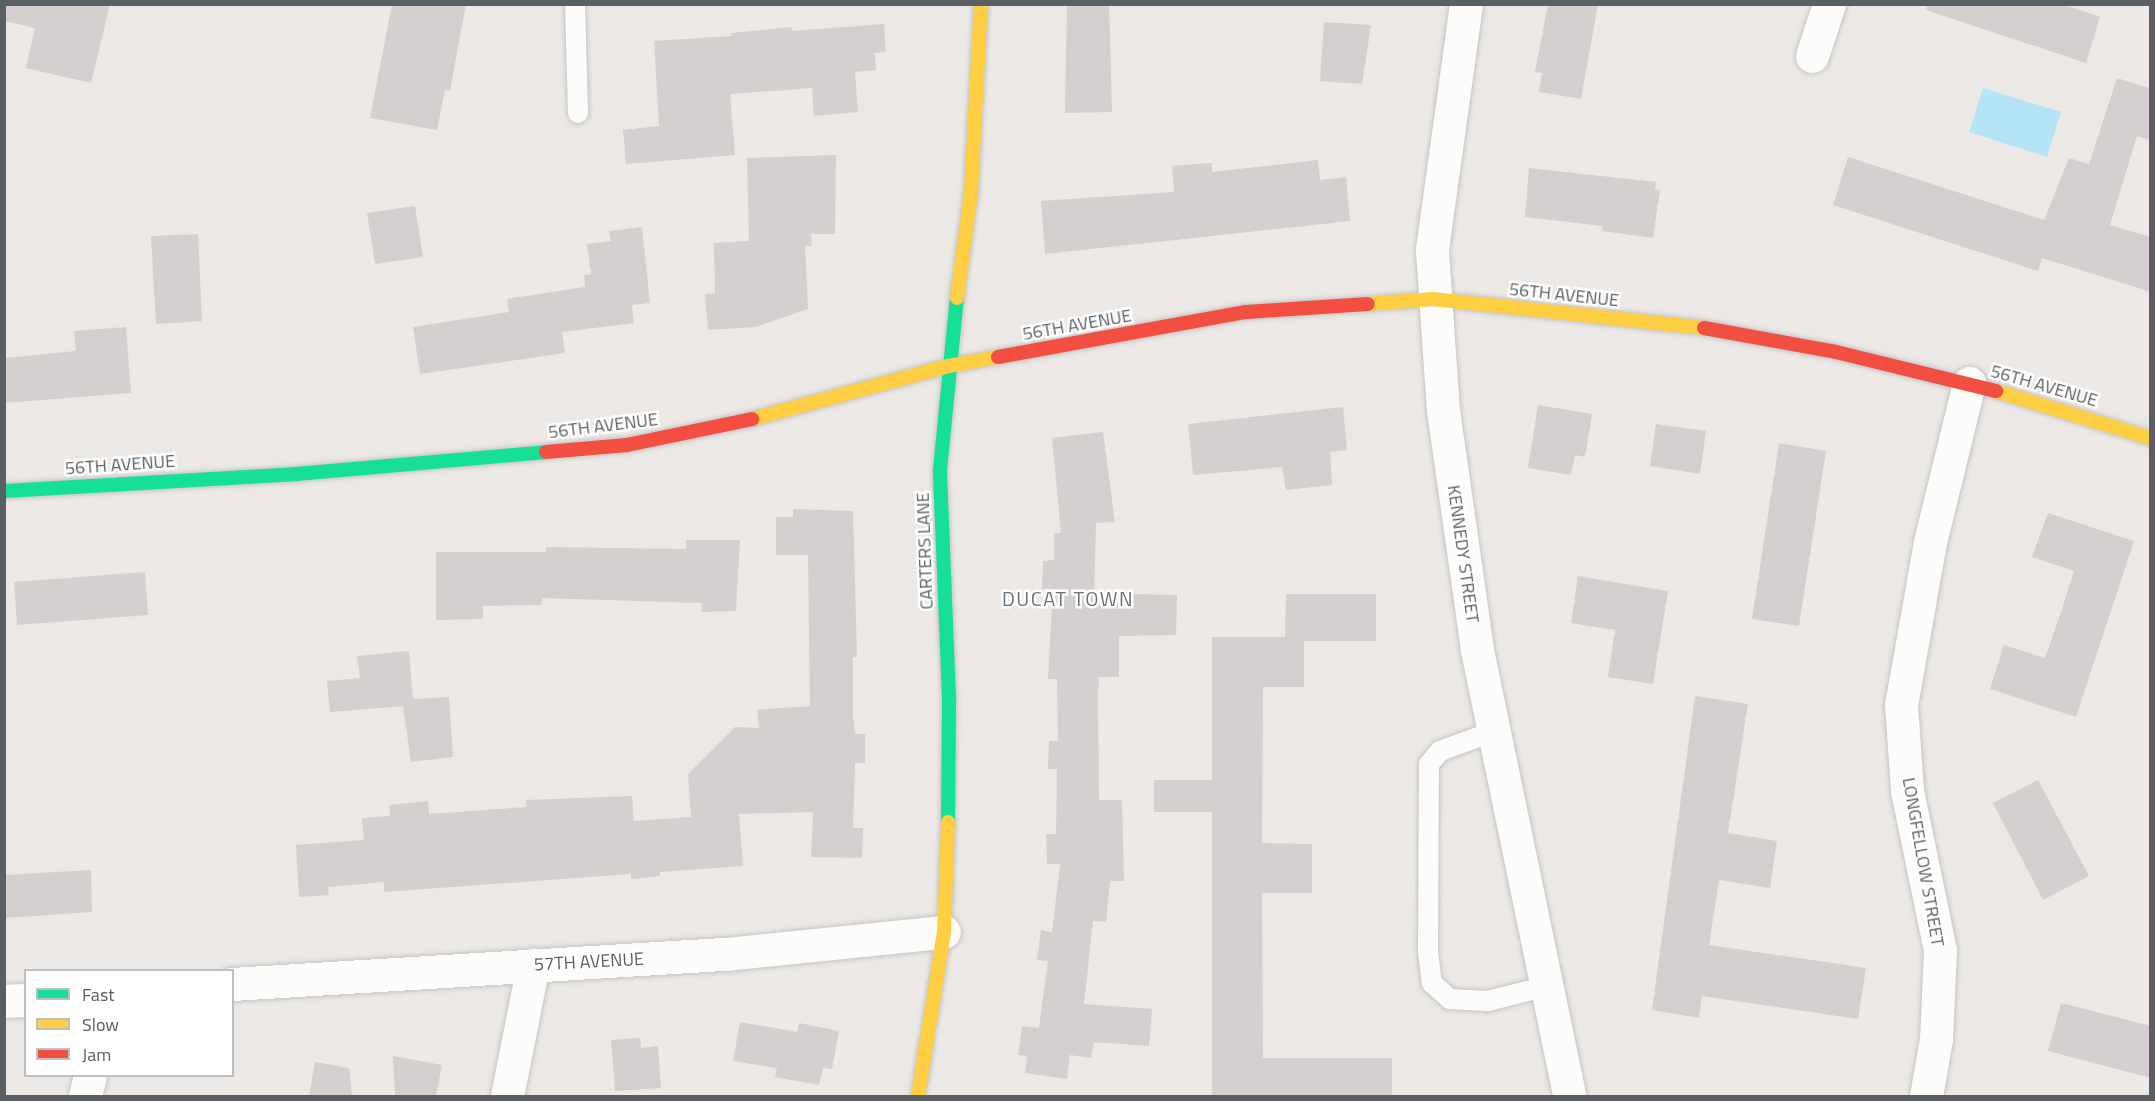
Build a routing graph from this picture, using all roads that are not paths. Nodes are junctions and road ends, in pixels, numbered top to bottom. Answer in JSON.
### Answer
{"nodes":[{"id":1,"x":575,"y":4,"type":"edge"},
{"id":2,"x":981,"y":4,"type":"edge"},
{"id":3,"x":1466,"y":4,"type":"edge"},
{"id":4,"x":1829,"y":4,"type":"edge"},
{"id":5,"x":1812,"y":56,"type":"dead end"},
{"id":6,"x":578,"y":113,"type":"dead end"},
{"id":7,"x":1433,"y":299,"type":"junction"},
{"id":8,"x":948,"y":366,"type":"junction"},
{"id":9,"x":1969,"y":383,"type":"junction"},
{"id":10,"x":2151,"y":438,"type":"edge"},
{"id":11,"x":4,"y":491,"type":"edge"},
{"id":12,"x":1492,"y":732,"type":"junction"},
{"id":13,"x":944,"y":932,"type":"junction"},
{"id":14,"x":533,"y":965,"type":"junction"},
{"id":15,"x":234,"y":984,"type":"edge"},
{"id":16,"x":1547,"y":986,"type":"junction"},
{"id":17,"x":24,"y":1000,"type":"edge"},
{"id":18,"x":4,"y":1002,"type":"edge"},
{"id":19,"x":90,"y":1077,"type":"edge"},
{"id":20,"x":85,"y":1096,"type":"edge"},
{"id":21,"x":507,"y":1096,"type":"edge"},
{"id":22,"x":918,"y":1096,"type":"edge"},
{"id":23,"x":1569,"y":1096,"type":"edge"},
{"id":24,"x":1926,"y":1096,"type":"edge"}],
"edges":[{"from":1,"to":6,"type":"lane"},
{"from":2,"to":8,"type":"street","name":"CARTERS LANE"},
{"from":3,"to":7,"type":"street","name":"KENNEDY STREET"},
{"from":4,"to":5,"type":"street"},
{"from":7,"to":8,"type":"street","name":"56TH AVENUE"},
{"from":7,"to":9,"type":"street","name":"56TH AVENUE"},
{"from":7,"to":12,"type":"street","name":"KENNEDY STREET"},
{"from":8,"to":11,"type":"street","name":"56TH AVENUE"},
{"from":8,"to":13,"type":"street","name":"CARTERS LANE"},
{"from":9,"to":10,"type":"street","name":"56TH AVENUE"},
{"from":9,"to":24,"type":"street","name":"LONGFELLOW STREET"},
{"from":12,"to":16,"type":"street","name":"KENNEDY STREET"},
{"from":12,"to":16,"type":"lane"},
{"from":13,"to":14,"type":"street","name":"57TH AVENUE"},
{"from":13,"to":22,"type":"street","name":"CARTERS LANE"},
{"from":14,"to":15,"type":"street","name":"57TH AVENUE"},
{"from":14,"to":21,"type":"street"},
{"from":16,"to":23,"type":"street","name":"KENNEDY STREET"},
{"from":17,"to":18,"type":"street"},
{"from":19,"to":20,"type":"street"}]}
